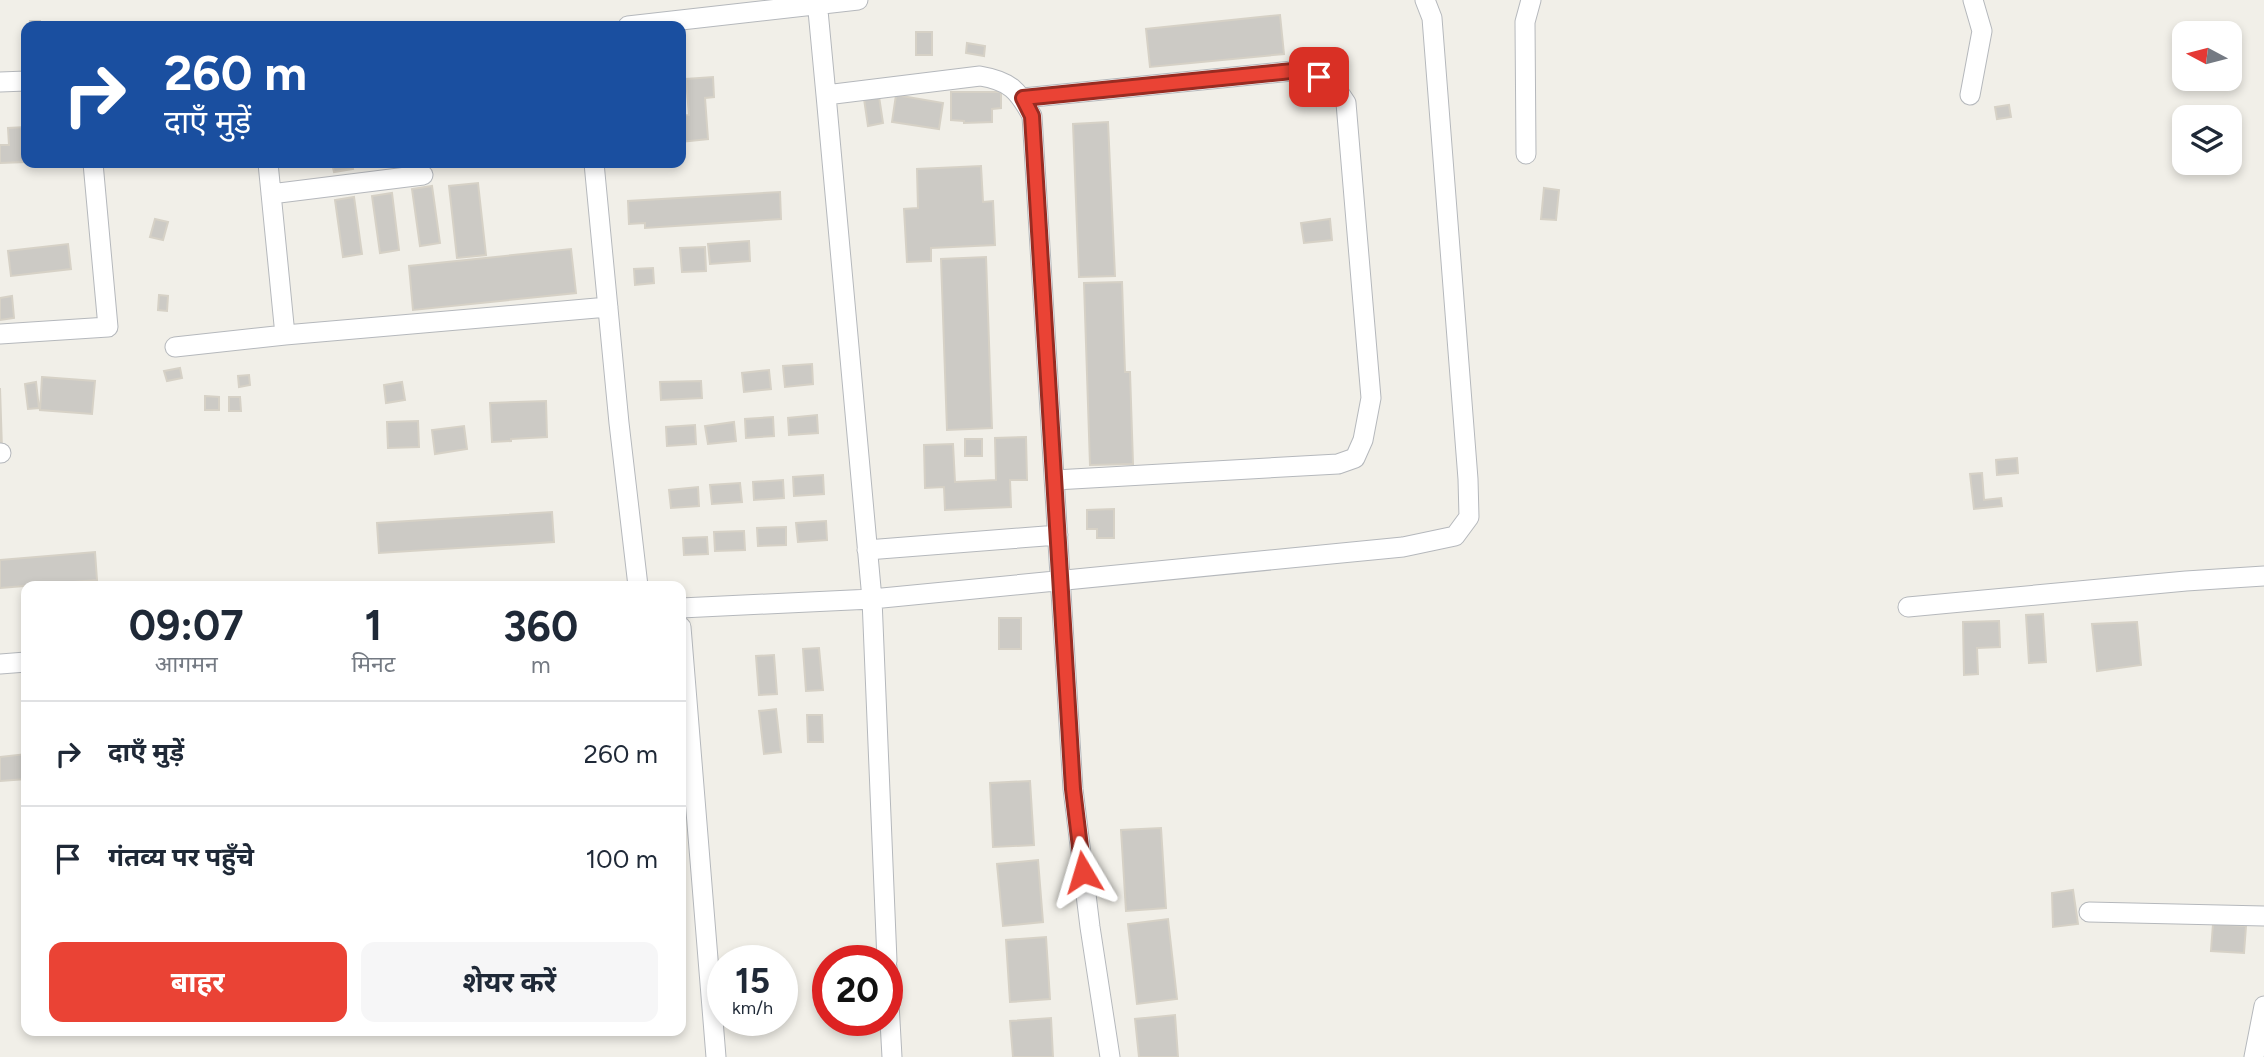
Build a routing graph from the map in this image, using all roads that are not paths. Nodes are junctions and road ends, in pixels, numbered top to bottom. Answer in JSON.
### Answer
{"nodes":[{"id":1,"x":858,"y":0,"type":"edge"},
{"id":2,"x":1425,"y":0,"type":"edge"},
{"id":3,"x":1531,"y":0,"type":"edge"},
{"id":4,"x":1973,"y":0,"type":"edge"},
{"id":5,"x":817,"y":2,"type":"edge"},
{"id":6,"x":667,"y":21,"type":"edge"},
{"id":7,"x":21,"y":81,"type":"edge"},
{"id":8,"x":0,"y":82,"type":"edge"},
{"id":9,"x":826,"y":95,"type":"junction"},
{"id":10,"x":1970,"y":95,"type":"dead end"},
{"id":11,"x":1023,"y":98,"type":"junction"},
{"id":12,"x":1526,"y":154,"type":"dead end"},
{"id":13,"x":93,"y":168,"type":"edge"},
{"id":14,"x":268,"y":168,"type":"edge"},
{"id":15,"x":594,"y":168,"type":"edge"},
{"id":16,"x":423,"y":175,"type":"dead end"},
{"id":17,"x":271,"y":194,"type":"junction"},
{"id":18,"x":608,"y":307,"type":"junction"},
{"id":19,"x":0,"y":334,"type":"edge"},
{"id":20,"x":285,"y":335,"type":"junction"},
{"id":21,"x":175,"y":347,"type":"dead end"},
{"id":22,"x":1055,"y":480,"type":"junction"},
{"id":23,"x":1058,"y":534,"type":"junction"},
{"id":24,"x":867,"y":550,"type":"junction"},
{"id":25,"x":2264,"y":576,"type":"edge"},
{"id":26,"x":637,"y":581,"type":"edge"},
{"id":27,"x":1061,"y":581,"type":"junction"},
{"id":28,"x":872,"y":599,"type":"junction"},
{"id":29,"x":1908,"y":607,"type":"dead end"},
{"id":30,"x":686,"y":608,"type":"edge"},
{"id":31,"x":21,"y":662,"type":"edge"},
{"id":32,"x":0,"y":664,"type":"edge"},
{"id":33,"x":686,"y":688,"type":"edge"},
{"id":34,"x":2089,"y":912,"type":"dead end"},
{"id":35,"x":2264,"y":916,"type":"edge"},
{"id":36,"x":886,"y":945,"type":"edge"},
{"id":37,"x":2264,"y":1006,"type":"edge"},
{"id":38,"x":891,"y":1036,"type":"edge"},
{"id":39,"x":716,"y":1057,"type":"edge"},
{"id":40,"x":892,"y":1057,"type":"edge"},
{"id":41,"x":1110,"y":1057,"type":"edge"},
{"id":42,"x":2254,"y":1057,"type":"edge"}],
"edges":[{"from":1,"to":5,"type":"street"},
{"from":2,"to":27,"type":"street"},
{"from":3,"to":12,"type":"street"},
{"from":4,"to":10,"type":"street"},
{"from":5,"to":6,"type":"street"},
{"from":5,"to":9,"type":"street"},
{"from":7,"to":8,"type":"street"},
{"from":9,"to":11,"type":"street"},
{"from":9,"to":24,"type":"street"},
{"from":11,"to":22,"type":"street"},
{"from":11,"to":22,"type":"street"},
{"from":13,"to":19,"type":"street"},
{"from":14,"to":17,"type":"street"},
{"from":15,"to":18,"type":"street"},
{"from":16,"to":17,"type":"street"},
{"from":17,"to":20,"type":"street"},
{"from":18,"to":20,"type":"street"},
{"from":18,"to":26,"type":"street"},
{"from":20,"to":21,"type":"street"},
{"from":22,"to":23,"type":"street"},
{"from":23,"to":24,"type":"street"},
{"from":23,"to":27,"type":"street"},
{"from":24,"to":28,"type":"street"},
{"from":25,"to":29,"type":"street"},
{"from":27,"to":28,"type":"street"},
{"from":27,"to":41,"type":"street"},
{"from":28,"to":30,"type":"street"},
{"from":28,"to":36,"type":"street"},
{"from":31,"to":32,"type":"street"},
{"from":33,"to":39,"type":"street"},
{"from":34,"to":35,"type":"street"},
{"from":37,"to":42,"type":"street"},
{"from":38,"to":40,"type":"street"}]}
